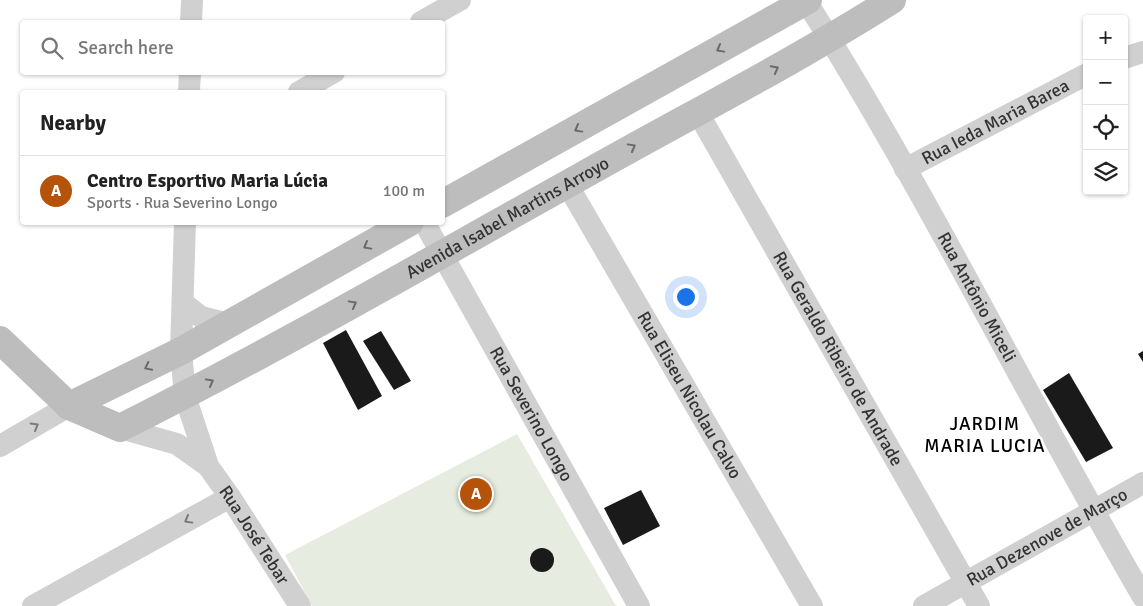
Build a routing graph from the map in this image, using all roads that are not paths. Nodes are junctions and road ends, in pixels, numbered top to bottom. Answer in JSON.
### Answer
{"nodes":[{"id":1,"x":192,"y":0,"type":"edge"},
{"id":2,"x":460,"y":0,"type":"edge"},
{"id":3,"x":892,"y":0,"type":"edge"},
{"id":4,"x":807,"y":1,"type":"edge"},
{"id":5,"x":191,"y":20,"type":"edge"},
{"id":6,"x":425,"y":20,"type":"edge"},
{"id":7,"x":830,"y":39,"type":"junction"},
{"id":8,"x":1143,"y":52,"type":"edge"},
{"id":9,"x":1128,"y":57,"type":"edge"},
{"id":10,"x":190,"y":75,"type":"edge"},
{"id":11,"x":329,"y":75,"type":"edge"},
{"id":12,"x":1083,"y":76,"type":"edge"},
{"id":13,"x":189,"y":90,"type":"edge"},
{"id":14,"x":302,"y":90,"type":"edge"},
{"id":15,"x":697,"y":111,"type":"junction"},
{"id":16,"x":905,"y":169,"type":"junction"},
{"id":17,"x":567,"y":184,"type":"junction"},
{"id":18,"x":445,"y":202,"type":"edge"},
{"id":19,"x":185,"y":225,"type":"edge"},
{"id":20,"x":405,"y":225,"type":"edge"},
{"id":21,"x":426,"y":225,"type":"edge"},
{"id":22,"x":441,"y":256,"type":"junction"},
{"id":23,"x":183,"y":302,"type":"junction"},
{"id":24,"x":229,"y":324,"type":"junction"},
{"id":25,"x":0,"y":340,"type":"edge"},
{"id":26,"x":181,"y":351,"type":"junction"},
{"id":27,"x":184,"y":396,"type":"junction"},
{"id":28,"x":69,"y":406,"type":"junction"},
{"id":29,"x":120,"y":428,"type":"junction"},
{"id":30,"x":177,"y":444,"type":"junction"},
{"id":31,"x":0,"y":446,"type":"edge"},
{"id":32,"x":208,"y":466,"type":"junction"},
{"id":33,"x":1143,"y":483,"type":"edge"},
{"id":34,"x":230,"y":497,"type":"junction"},
{"id":35,"x":1092,"y":511,"type":"junction"},
{"id":36,"x":965,"y":582,"type":"junction"},
{"id":37,"x":1143,"y":597,"type":"edge"},
{"id":38,"x":33,"y":606,"type":"edge"},
{"id":39,"x":300,"y":606,"type":"edge"},
{"id":40,"x":639,"y":606,"type":"edge"},
{"id":41,"x":812,"y":606,"type":"edge"},
{"id":42,"x":924,"y":606,"type":"edge"},
{"id":43,"x":979,"y":606,"type":"edge"}],
"edges":[{"from":1,"to":5,"type":"street"},
{"from":2,"to":6,"type":"street"},
{"from":3,"to":7,"type":"street","name":"Avenida Isabel Martins Arroyo"},
{"from":4,"to":7,"type":"street","name":"Rua Antônio Miceli"},
{"from":4,"to":18,"type":"street","one_way":true},
{"from":15,"to":7,"type":"street","name":"Avenida Isabel Martins Arroyo","one_way":true},
{"from":7,"to":16,"type":"street","name":"Rua Antônio Miceli"},
{"from":8,"to":9,"type":"street"},
{"from":10,"to":13,"type":"street"},
{"from":11,"to":14,"type":"street"},
{"from":12,"to":16,"type":"street","name":"Rua Ieda Maria Barea"},
{"from":17,"to":15,"type":"street","name":"Avenida Isabel Martins Arroyo","one_way":true},
{"from":15,"to":36,"type":"street","name":"Rua Geraldo Ribeiro de Andrade"},
{"from":16,"to":35,"type":"street","name":"Rua Antônio Miceli"},
{"from":17,"to":22,"type":"street","name":"Avenida Isabel Martins Arroyo"},
{"from":17,"to":41,"type":"street","name":"Rua Eliseu Nicolau Calvo"},
{"from":19,"to":23,"type":"street"},
{"from":20,"to":24,"type":"street","one_way":true},
{"from":21,"to":22,"type":"street","name":"Rua Severino Longo"},
{"from":27,"to":22,"type":"street","name":"Avenida Isabel Martins Arroyo","one_way":true},
{"from":22,"to":40,"type":"street","name":"Rua Severino Longo"},
{"from":23,"to":24,"type":"street"},
{"from":23,"to":26,"type":"street"},
{"from":24,"to":26,"type":"street"},
{"from":25,"to":28,"type":"street"},
{"from":26,"to":27,"type":"street"},
{"from":26,"to":28,"type":"street","one_way":true},
{"from":27,"to":29,"type":"street","name":"Avenida Isabel Martins Arroyo"},
{"from":27,"to":30,"type":"street"},
{"from":27,"to":32,"type":"street","name":"Rua José Tebar"},
{"from":28,"to":29,"type":"street"},
{"from":31,"to":28,"type":"street","one_way":true},
{"from":29,"to":30,"type":"street","name":"Rua José Tebar"},
{"from":30,"to":32,"type":"street","name":"Rua José Tebar"},
{"from":32,"to":34,"type":"street","name":"Rua José Tebar"},
{"from":33,"to":35,"type":"street","name":"Rua Dezenove de Março"},
{"from":34,"to":38,"type":"street","one_way":true},
{"from":34,"to":39,"type":"street","name":"Rua José Tebar"},
{"from":35,"to":36,"type":"street","name":"Rua Dezenove de Março"},
{"from":35,"to":37,"type":"street","name":"Rua Antônio Miceli"},
{"from":36,"to":42,"type":"street","name":"Rua Dezenove de Março"},
{"from":36,"to":43,"type":"street","name":"Rua Geraldo Ribeiro de Andrade"}]}
